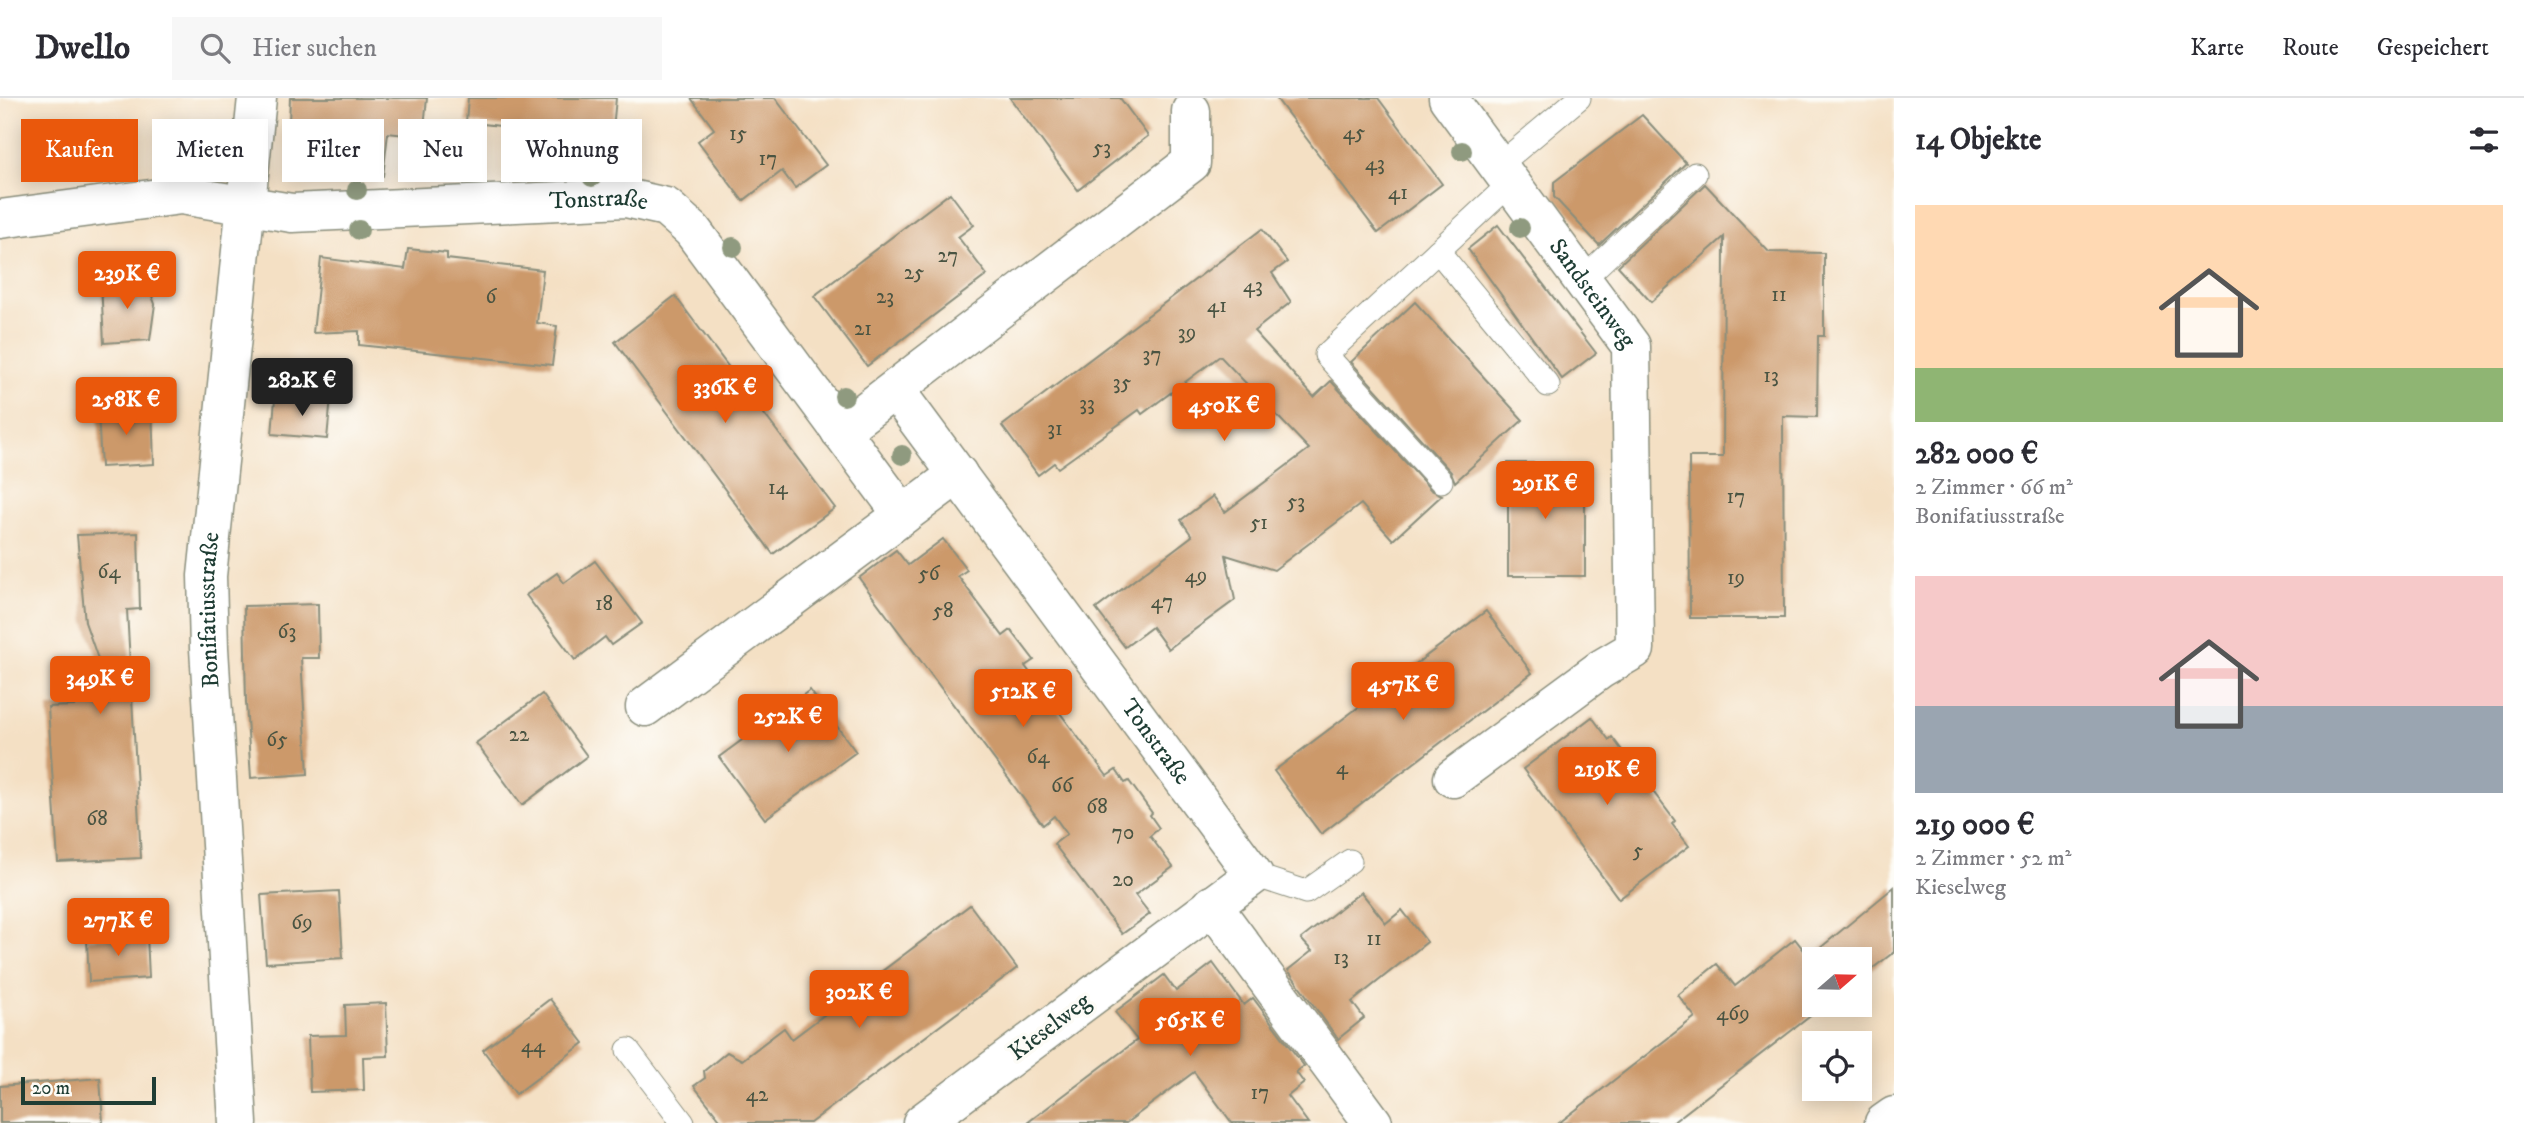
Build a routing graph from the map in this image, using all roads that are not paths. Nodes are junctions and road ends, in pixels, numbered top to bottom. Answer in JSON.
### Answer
{"nodes":[{"id":1,"x":257,"y":98,"type":"edge"},
{"id":2,"x":1448,"y":98,"type":"edge"},
{"id":3,"x":1579,"y":98,"type":"edge"},
{"id":4,"x":1194,"y":102,"type":"edge"},
{"id":5,"x":1696,"y":174,"type":"dead end"},
{"id":6,"x":1504,"y":175,"type":"junction"},
{"id":7,"x":246,"y":206,"type":"junction"},
{"id":8,"x":0,"y":219,"type":"edge"},
{"id":9,"x":1438,"y":251,"type":"junction"},
{"id":10,"x":1582,"y":281,"type":"junction"},
{"id":11,"x":1548,"y":385,"type":"dead end"},
{"id":12,"x":895,"y":390,"type":"junction"},
{"id":13,"x":840,"y":431,"type":"junction"},
{"id":14,"x":958,"y":474,"type":"junction"},
{"id":15,"x":1441,"y":481,"type":"dead end"},
{"id":16,"x":903,"y":515,"type":"junction"},
{"id":17,"x":645,"y":707,"type":"dead end"},
{"id":18,"x":1453,"y":778,"type":"dead end"},
{"id":19,"x":1350,"y":861,"type":"dead end"},
{"id":20,"x":1254,"y":875,"type":"junction"},
{"id":21,"x":1212,"y":905,"type":"junction"},
{"id":22,"x":628,"y":1050,"type":"dead end"},
{"id":23,"x":1894,"y":1116,"type":"edge"},
{"id":24,"x":238,"y":1123,"type":"edge"},
{"id":25,"x":683,"y":1123,"type":"edge"},
{"id":26,"x":922,"y":1123,"type":"edge"},
{"id":27,"x":1373,"y":1123,"type":"edge"},
{"id":28,"x":1884,"y":1123,"type":"edge"}],
"edges":[{"from":1,"to":7,"type":"street","name":"Bonifatiusstraße"},
{"from":2,"to":6,"type":"street","name":"Sandsteinweg"},
{"from":3,"to":6,"type":"lane"},
{"from":4,"to":12,"type":"street"},
{"from":5,"to":10,"type":"lane"},
{"from":6,"to":9,"type":"lane"},
{"from":6,"to":10,"type":"street","name":"Sandsteinweg"},
{"from":7,"to":8,"type":"street","name":"Tonstraße"},
{"from":7,"to":13,"type":"street","name":"Tonstraße"},
{"from":7,"to":24,"type":"street","name":"Bonifatiusstraße"},
{"from":9,"to":11,"type":"lane"},
{"from":9,"to":15,"type":"lane"},
{"from":10,"to":18,"type":"street","name":"Sandsteinweg"},
{"from":12,"to":13,"type":"street"},
{"from":12,"to":14,"type":"street","name":"Tonstraße"},
{"from":13,"to":16,"type":"street","name":"Tonstraße"},
{"from":14,"to":16,"type":"street"},
{"from":14,"to":20,"type":"street","name":"Tonstraße"},
{"from":16,"to":17,"type":"street"},
{"from":19,"to":20,"type":"lane"},
{"from":20,"to":21,"type":"street","name":"Kieselweg"},
{"from":21,"to":26,"type":"street","name":"Kieselweg"},
{"from":21,"to":27,"type":"street"},
{"from":22,"to":25,"type":"lane"},
{"from":23,"to":28,"type":"street"}]}
